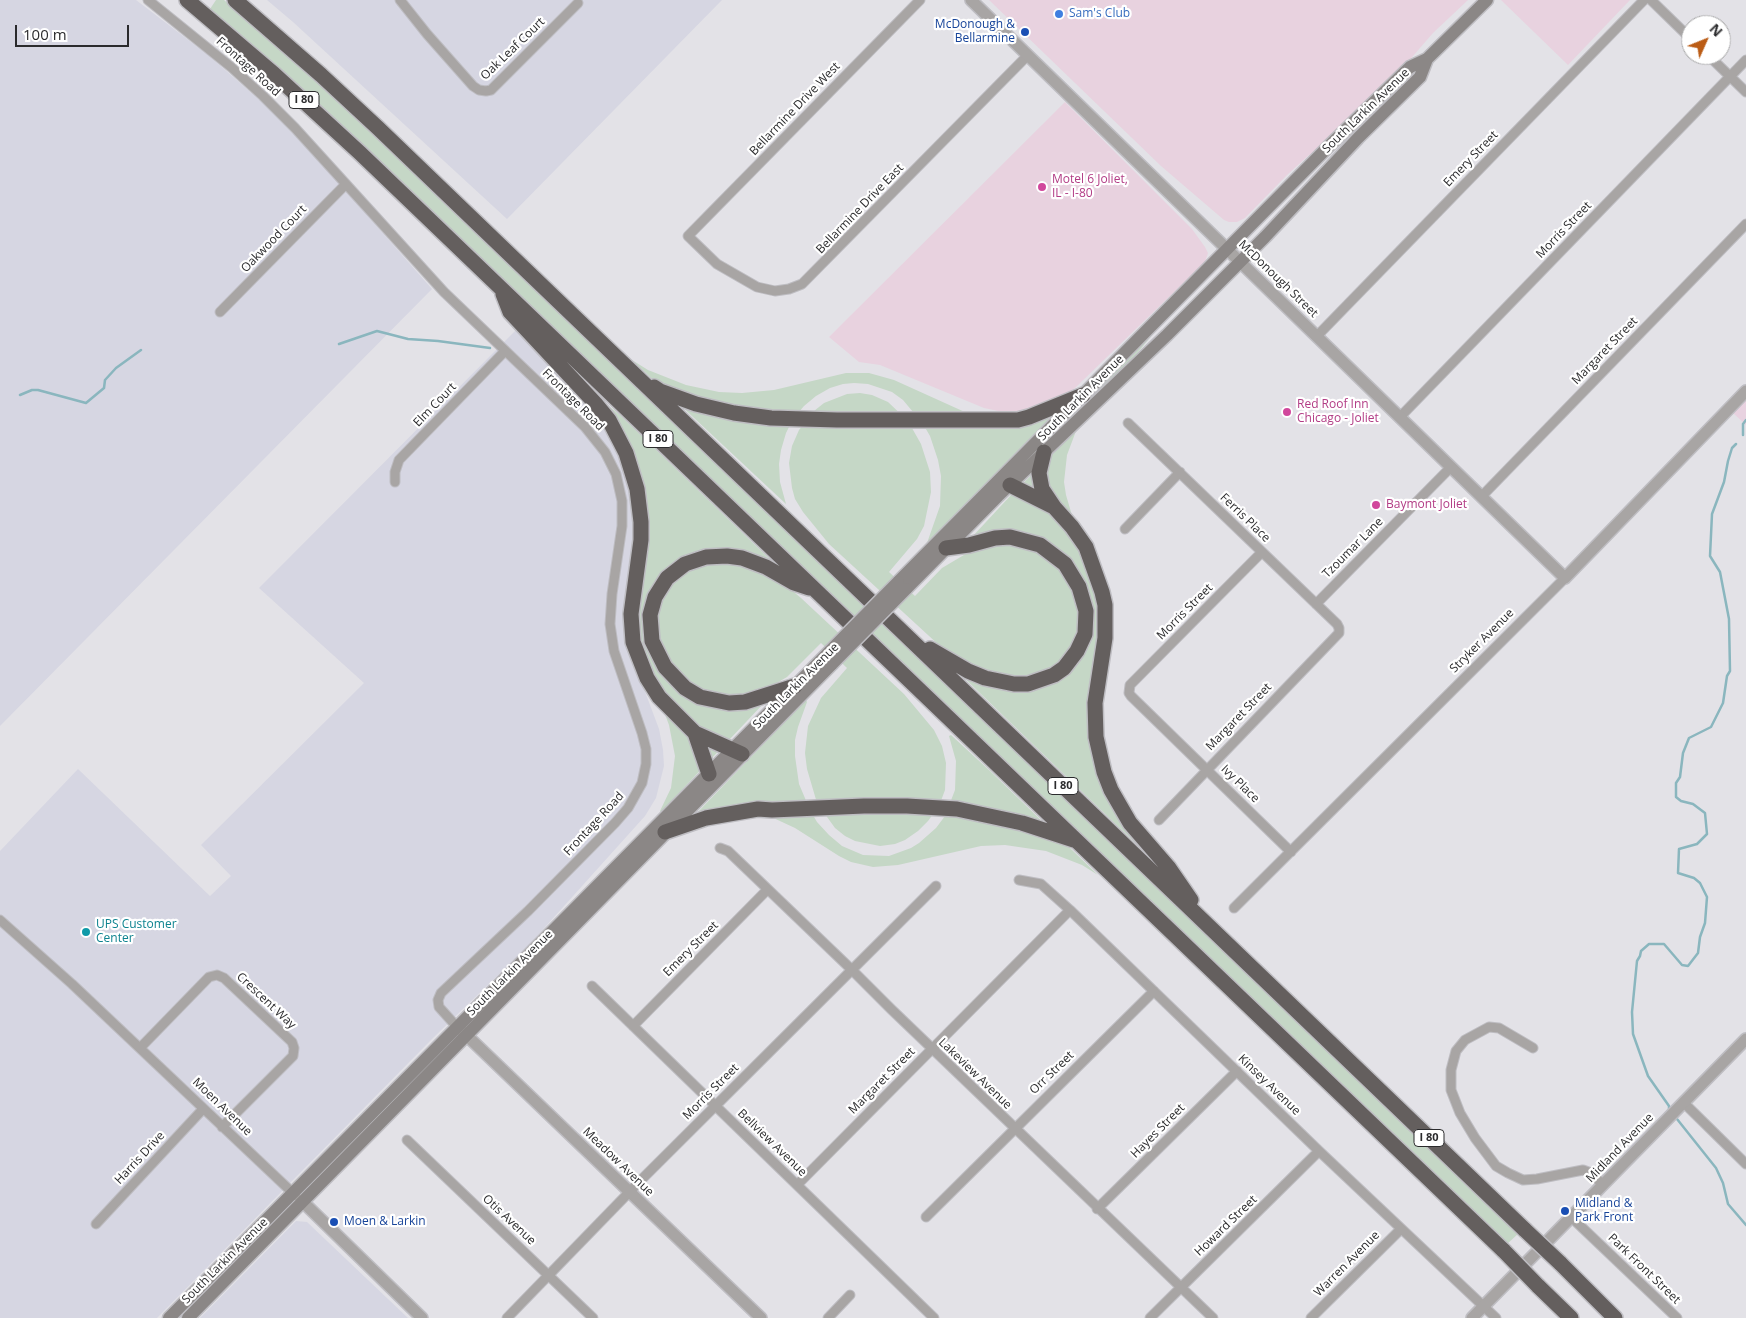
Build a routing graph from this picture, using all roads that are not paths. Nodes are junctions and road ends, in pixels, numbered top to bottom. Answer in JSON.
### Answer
{"nodes":[{"id":1,"x":148,"y":0,"type":"edge"},
{"id":2,"x":187,"y":0,"type":"edge"},
{"id":3,"x":235,"y":0,"type":"edge"},
{"id":4,"x":400,"y":0,"type":"edge"},
{"id":5,"x":920,"y":0,"type":"edge"},
{"id":6,"x":971,"y":0,"type":"edge"},
{"id":7,"x":1488,"y":0,"type":"edge"},
{"id":8,"x":1644,"y":0,"type":"edge"},
{"id":9,"x":1651,"y":0,"type":"edge"},
{"id":10,"x":578,"y":3,"type":"dead end"},
{"id":11,"x":1681,"y":29,"type":"edge"},
{"id":12,"x":1028,"y":55,"type":"junction"},
{"id":13,"x":1427,"y":59,"type":"junction"},
{"id":14,"x":1746,"y":60,"type":"edge"},
{"id":15,"x":1718,"y":65,"type":"edge"},
{"id":16,"x":1730,"y":76,"type":"junction"},
{"id":17,"x":1746,"y":92,"type":"edge"},
{"id":18,"x":346,"y":184,"type":"junction"},
{"id":19,"x":1746,"y":224,"type":"edge"},
{"id":20,"x":688,"y":236,"type":"joint"},
{"id":21,"x":1228,"y":249,"type":"junction"},
{"id":22,"x":1240,"y":261,"type":"junction"},
{"id":23,"x":501,"y":288,"type":"junction"},
{"id":24,"x":220,"y":312,"type":"dead end"},
{"id":25,"x":1317,"y":336,"type":"junction"},
{"id":26,"x":505,"y":351,"type":"junction"},
{"id":27,"x":634,"y":374,"type":"junction"},
{"id":28,"x":1746,"y":391,"type":"edge"},
{"id":29,"x":1083,"y":395,"type":"junction"},
{"id":30,"x":1400,"y":417,"type":"junction"},
{"id":31,"x":1128,"y":422,"type":"dead end"},
{"id":32,"x":1044,"y":452,"type":"junction"},
{"id":33,"x":1451,"y":467,"type":"junction"},
{"id":34,"x":1180,"y":472,"type":"junction"},
{"id":35,"x":394,"y":482,"type":"dead end"},
{"id":36,"x":1010,"y":485,"type":"junction"},
{"id":37,"x":1481,"y":497,"type":"junction"},
{"id":38,"x":1054,"y":507,"type":"junction"},
{"id":39,"x":1125,"y":529,"type":"dead end"},
{"id":40,"x":946,"y":548,"type":"junction"},
{"id":41,"x":1262,"y":552,"type":"junction"},
{"id":42,"x":1564,"y":578,"type":"junction"},
{"id":43,"x":902,"y":586,"type":"junction"},
{"id":44,"x":815,"y":590,"type":"junction"},
{"id":45,"x":1316,"y":604,"type":"junction"},
{"id":46,"x":1339,"y":633,"type":"joint"},
{"id":47,"x":914,"y":642,"type":"junction"},
{"id":48,"x":831,"y":658,"type":"junction"},
{"id":49,"x":795,"y":686,"type":"junction"},
{"id":50,"x":1130,"y":692,"type":"joint"},
{"id":51,"x":695,"y":733,"type":"junction"},
{"id":52,"x":737,"y":752,"type":"junction"},
{"id":53,"x":1206,"y":769,"type":"junction"},
{"id":54,"x":709,"y":774,"type":"junction"},
{"id":55,"x":1159,"y":820,"type":"dead end"},
{"id":56,"x":665,"y":832,"type":"junction"},
{"id":57,"x":1075,"y":840,"type":"junction"},
{"id":58,"x":720,"y":848,"type":"dead end"},
{"id":59,"x":1291,"y":852,"type":"junction"},
{"id":60,"x":1020,"y":880,"type":"dead end"},
{"id":61,"x":936,"y":886,"type":"dead end"},
{"id":62,"x":767,"y":890,"type":"junction"},
{"id":63,"x":1234,"y":908,"type":"dead end"},
{"id":64,"x":1070,"y":910,"type":"junction"},
{"id":65,"x":0,"y":920,"type":"edge"},
{"id":66,"x":1212,"y":930,"type":"junction"},
{"id":67,"x":852,"y":969,"type":"junction"},
{"id":68,"x":592,"y":986,"type":"dead end"},
{"id":69,"x":1154,"y":990,"type":"junction"},
{"id":70,"x":457,"y":1026,"type":"junction"},
{"id":71,"x":633,"y":1026,"type":"junction"},
{"id":72,"x":467,"y":1036,"type":"junction"},
{"id":73,"x":1746,"y":1039,"type":"edge"},
{"id":74,"x":140,"y":1048,"type":"junction"},
{"id":75,"x":1533,"y":1048,"type":"dead end"},
{"id":76,"x":931,"y":1049,"type":"junction"},
{"id":77,"x":1237,"y":1071,"type":"junction"},
{"id":78,"x":1684,"y":1103,"type":"junction"},
{"id":79,"x":715,"y":1106,"type":"junction"},
{"id":80,"x":203,"y":1108,"type":"junction"},
{"id":81,"x":222,"y":1127,"type":"junction"},
{"id":82,"x":1014,"y":1128,"type":"junction"},
{"id":83,"x":407,"y":1140,"type":"dead end"},
{"id":84,"x":1319,"y":1151,"type":"junction"},
{"id":85,"x":1746,"y":1164,"type":"edge"},
{"id":86,"x":797,"y":1185,"type":"junction"},
{"id":87,"x":1603,"y":1185,"type":"junction"},
{"id":88,"x":629,"y":1192,"type":"junction"},
{"id":89,"x":293,"y":1193,"type":"junction"},
{"id":90,"x":303,"y":1202,"type":"junction"},
{"id":91,"x":1097,"y":1209,"type":"junction"},
{"id":92,"x":926,"y":1217,"type":"dead end"},
{"id":93,"x":1571,"y":1217,"type":"junction"},
{"id":94,"x":96,"y":1224,"type":"dead end"},
{"id":95,"x":1401,"y":1228,"type":"junction"},
{"id":96,"x":549,"y":1275,"type":"junction"},
{"id":97,"x":1181,"y":1287,"type":"junction"},
{"id":98,"x":850,"y":1295,"type":"dead end"},
{"id":99,"x":1484,"y":1306,"type":"junction"},
{"id":100,"x":169,"y":1318,"type":"edge"},
{"id":101,"x":188,"y":1318,"type":"edge"},
{"id":102,"x":422,"y":1318,"type":"edge"},
{"id":103,"x":507,"y":1318,"type":"edge"},
{"id":104,"x":593,"y":1318,"type":"edge"},
{"id":105,"x":761,"y":1318,"type":"edge"},
{"id":106,"x":828,"y":1318,"type":"edge"},
{"id":107,"x":934,"y":1318,"type":"edge"},
{"id":108,"x":1150,"y":1318,"type":"edge"},
{"id":109,"x":1213,"y":1318,"type":"edge"},
{"id":110,"x":1311,"y":1318,"type":"edge"},
{"id":111,"x":1472,"y":1318,"type":"edge"},
{"id":112,"x":1496,"y":1318,"type":"edge"},
{"id":113,"x":1571,"y":1318,"type":"edge"},
{"id":114,"x":1615,"y":1318,"type":"edge"},
{"id":115,"x":1677,"y":1318,"type":"edge"}],
"edges":[{"from":1,"to":18,"type":"street","name":"Frontage Road"},
{"from":2,"to":23,"type":"highway","number":"I 80"},
{"from":3,"to":27,"type":"highway","number":"I 80"},
{"from":4,"to":10,"type":"street","name":"Oak Leaf Court"},
{"from":5,"to":20,"type":"street","name":"Bellarmine Drive West"},
{"from":6,"to":12,"type":"street","name":"McDonough Street"},
{"from":7,"to":13,"type":"main road","name":"South Larkin Avenue"},
{"from":8,"to":25,"type":"street","name":"Emery Street"},
{"from":9,"to":11,"type":"street"},
{"from":12,"to":20,"type":"street","name":"Bellarmine Drive East"},
{"from":12,"to":21,"type":"street","name":"McDonough Street"},
{"from":13,"to":21,"type":"main road","name":"South Larkin Avenue"},
{"from":13,"to":22,"type":"main road","name":"South Larkin Avenue"},
{"from":14,"to":16,"type":"street","name":"Morris Street"},
{"from":15,"to":16,"type":"street"},
{"from":16,"to":17,"type":"street"},
{"from":16,"to":30,"type":"street","name":"Morris Street"},
{"from":18,"to":24,"type":"street","name":"Oakwood Court"},
{"from":18,"to":26,"type":"street","name":"Frontage Road"},
{"from":19,"to":37,"type":"street","name":"Margaret Street"},
{"from":21,"to":22,"type":"street","name":"McDonough Street"},
{"from":21,"to":29,"type":"main road","name":"South Larkin Avenue"},
{"from":22,"to":25,"type":"street","name":"McDonough Street"},
{"from":22,"to":32,"type":"main road","name":"South Larkin Avenue"},
{"from":23,"to":44,"type":"highway","number":"I 80"},
{"from":23,"to":51,"type":"highway"},
{"from":25,"to":30,"type":"street","name":"McDonough Street"},
{"from":26,"to":35,"type":"street","name":"Elm Court"},
{"from":26,"to":70,"type":"street","name":"Frontage Road"},
{"from":27,"to":29,"type":"highway"},
{"from":27,"to":47,"type":"highway","number":"I 80"},
{"from":28,"to":42,"type":"street","name":"Stryker Avenue"},
{"from":29,"to":43,"type":"main road","name":"South Larkin Avenue"},
{"from":30,"to":33,"type":"street","name":"McDonough Street"},
{"from":31,"to":34,"type":"street","name":"Ferris Place"},
{"from":32,"to":36,"type":"main road","name":"South Larkin Avenue"},
{"from":32,"to":38,"type":"highway"},
{"from":33,"to":37,"type":"street","name":"McDonough Street"},
{"from":33,"to":45,"type":"street","name":"Tzoumar Lane"},
{"from":34,"to":39,"type":"street"},
{"from":34,"to":41,"type":"street","name":"Ferris Place"},
{"from":36,"to":38,"type":"highway"},
{"from":36,"to":40,"type":"main road","name":"South Larkin Avenue"},
{"from":37,"to":42,"type":"street","name":"McDonough Street"},
{"from":38,"to":66,"type":"highway"},
{"from":40,"to":43,"type":"main road","name":"South Larkin Avenue"},
{"from":40,"to":47,"type":"highway"},
{"from":41,"to":45,"type":"street","name":"Ferris Place"},
{"from":41,"to":50,"type":"street","name":"Morris Street"},
{"from":42,"to":59,"type":"street","name":"Stryker Avenue"},
{"from":43,"to":48,"type":"main road","name":"South Larkin Avenue","bridge":true},
{"from":44,"to":49,"type":"highway"},
{"from":44,"to":57,"type":"highway","number":"I 80"},
{"from":45,"to":46,"type":"street","name":"Ferris Place"},
{"from":46,"to":53,"type":"street","name":"Margaret Street"},
{"from":47,"to":66,"type":"highway","number":"I 80"},
{"from":48,"to":49,"type":"main road","name":"South Larkin Avenue"},
{"from":48,"to":52,"type":"main road","name":"South Larkin Avenue"},
{"from":49,"to":52,"type":"main road","name":"South Larkin Avenue"},
{"from":50,"to":53,"type":"street","name":"Ivy Place"},
{"from":51,"to":52,"type":"highway"},
{"from":51,"to":54,"type":"highway"},
{"from":52,"to":54,"type":"main road","name":"South Larkin Avenue"},
{"from":52,"to":56,"type":"main road","name":"South Larkin Avenue"},
{"from":53,"to":55,"type":"street","name":"Margaret Street"},
{"from":53,"to":59,"type":"street","name":"Ivy Place"},
{"from":54,"to":70,"type":"main road","name":"South Larkin Avenue"},
{"from":56,"to":57,"type":"highway"},
{"from":56,"to":72,"type":"main road","name":"South Larkin Avenue"},
{"from":57,"to":113,"type":"highway","number":"I 80","bridge":true},
{"from":58,"to":62,"type":"street","name":"Lakeview Avenue"},
{"from":59,"to":63,"type":"street","name":"Stryker Avenue"},
{"from":60,"to":64,"type":"street","name":"Kinsey Avenue"},
{"from":61,"to":67,"type":"street","name":"Morris Street"},
{"from":62,"to":67,"type":"street","name":"Lakeview Avenue"},
{"from":62,"to":71,"type":"street","name":"Emery Street"},
{"from":64,"to":69,"type":"street","name":"Kinsey Avenue"},
{"from":64,"to":76,"type":"street","name":"Margaret Street"},
{"from":65,"to":74,"type":"street","name":"Moen Avenue"},
{"from":66,"to":114,"type":"highway","number":"I 80","bridge":true},
{"from":67,"to":76,"type":"street","name":"Lakeview Avenue"},
{"from":67,"to":79,"type":"street","name":"Morris Street"},
{"from":68,"to":71,"type":"street","name":"Bellview Avenue"},
{"from":69,"to":77,"type":"street","name":"Kinsey Avenue"},
{"from":69,"to":82,"type":"street","name":"Orr Street"},
{"from":70,"to":72,"type":"street","name":"Meadow Avenue"},
{"from":70,"to":89,"type":"main road","name":"South Larkin Avenue"},
{"from":71,"to":79,"type":"street","name":"Bellview Avenue"},
{"from":72,"to":88,"type":"street","name":"Meadow Avenue"},
{"from":72,"to":90,"type":"main road","name":"South Larkin Avenue"},
{"from":73,"to":78,"type":"street","name":"Midland Avenue"},
{"from":74,"to":80,"type":"street","name":"Moen Avenue"},
{"from":74,"to":81,"type":"street","name":"Crescent Way"},
{"from":75,"to":87,"type":"street"},
{"from":76,"to":82,"type":"street","name":"Lakeview Avenue"},
{"from":76,"to":86,"type":"street","name":"Margaret Street"},
{"from":77,"to":84,"type":"street","name":"Kinsey Avenue"},
{"from":77,"to":91,"type":"street","name":"Hayes Street"},
{"from":78,"to":85,"type":"street"},
{"from":78,"to":87,"type":"street","name":"Midland Avenue"},
{"from":79,"to":86,"type":"street","name":"Bellview Avenue"},
{"from":79,"to":88,"type":"street","name":"Morris Street"},
{"from":80,"to":81,"type":"street","name":"Moen Avenue"},
{"from":80,"to":94,"type":"street","name":"Harris Drive"},
{"from":81,"to":89,"type":"street","name":"Moen Avenue"},
{"from":82,"to":91,"type":"street","name":"Lakeview Avenue"},
{"from":82,"to":92,"type":"street","name":"Orr Street"},
{"from":83,"to":96,"type":"street","name":"Otis Avenue"},
{"from":84,"to":95,"type":"street","name":"Kinsey Avenue"},
{"from":84,"to":97,"type":"street","name":"Howard Street"},
{"from":86,"to":107,"type":"street","name":"Bellview Avenue"},
{"from":87,"to":93,"type":"street","name":"Midland Avenue"},
{"from":88,"to":96,"type":"street","name":"Morris Street"},
{"from":88,"to":105,"type":"street","name":"Meadow Avenue"},
{"from":89,"to":90,"type":"street","name":"Moen Avenue"},
{"from":89,"to":100,"type":"main road","name":"South Larkin Avenue"},
{"from":90,"to":101,"type":"main road","name":"South Larkin Avenue"},
{"from":90,"to":102,"type":"street","name":"Moen Avenue"},
{"from":91,"to":97,"type":"street","name":"Lakeview Avenue"},
{"from":93,"to":99,"type":"street","name":"Midland Avenue"},
{"from":93,"to":115,"type":"street","name":"Park Front Street"},
{"from":95,"to":99,"type":"street","name":"Kinsey Avenue"},
{"from":95,"to":110,"type":"street","name":"Warren Avenue"},
{"from":96,"to":103,"type":"street","name":"Morris Street"},
{"from":96,"to":104,"type":"street","name":"Otis Avenue"},
{"from":97,"to":108,"type":"street","name":"Howard Street"},
{"from":97,"to":109,"type":"street","name":"Lakeview Avenue"},
{"from":98,"to":106,"type":"street"},
{"from":99,"to":111,"type":"street","name":"Midland Avenue"},
{"from":99,"to":112,"type":"street","name":"Kinsey Avenue"}]}
